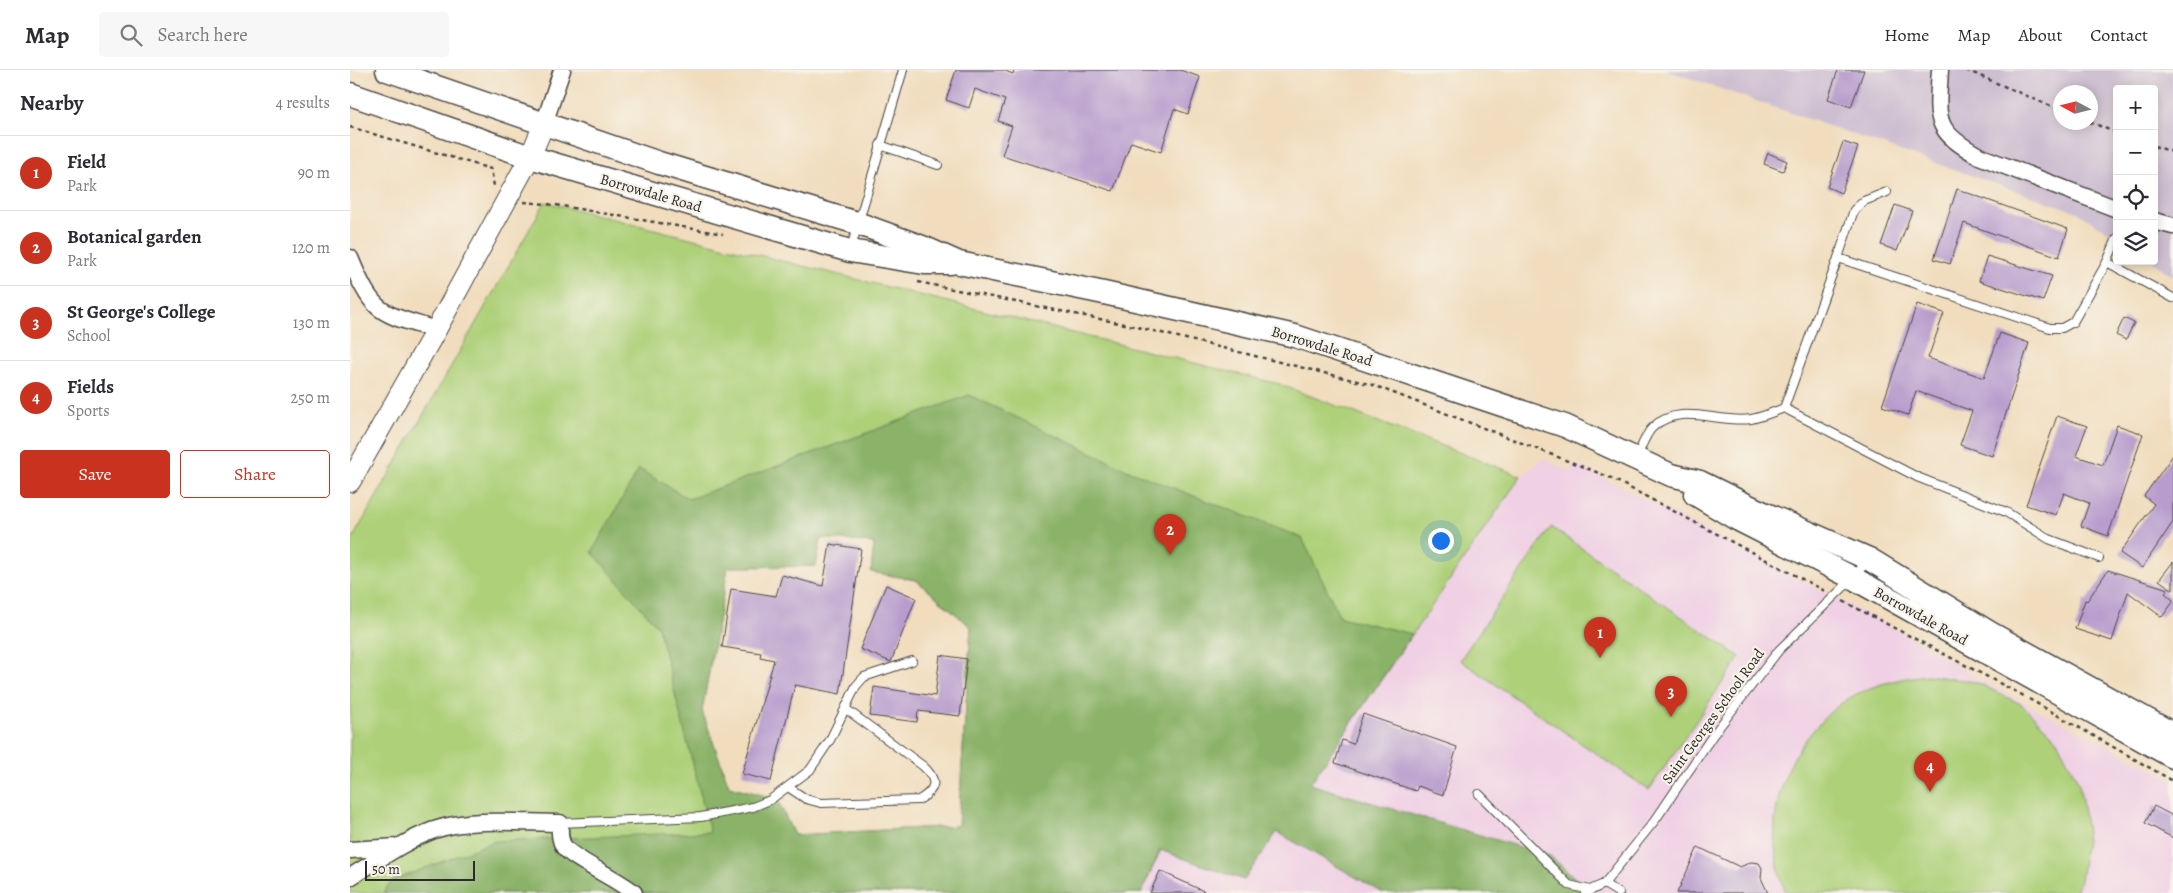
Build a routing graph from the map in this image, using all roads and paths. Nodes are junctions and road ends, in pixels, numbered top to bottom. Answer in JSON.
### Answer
{"nodes":[{"id":1,"x":387,"y":70,"type":"edge"},
{"id":2,"x":562,"y":70,"type":"edge"},
{"id":3,"x":903,"y":70,"type":"edge"},
{"id":4,"x":1940,"y":70,"type":"edge"},
{"id":5,"x":1966,"y":70,"type":"edge"},
{"id":6,"x":350,"y":94,"type":"edge"},
{"id":7,"x":2053,"y":107,"type":"edge"},
{"id":8,"x":544,"y":124,"type":"junction"},
{"id":9,"x":2098,"y":125,"type":"edge"},
{"id":10,"x":350,"y":127,"type":"edge"},
{"id":11,"x":2113,"y":131,"type":"edge"},
{"id":12,"x":880,"y":145,"type":"junction"},
{"id":13,"x":2158,"y":147,"type":"edge"},
{"id":14,"x":2173,"y":152,"type":"edge"},
{"id":15,"x":530,"y":157,"type":"junction"},
{"id":16,"x":938,"y":165,"type":"dead end"},
{"id":17,"x":1887,"y":192,"type":"dead end"},
{"id":18,"x":506,"y":200,"type":"junction"},
{"id":19,"x":2113,"y":207,"type":"edge"},
{"id":20,"x":2158,"y":222,"type":"edge"},
{"id":21,"x":857,"y":223,"type":"junction"},
{"id":22,"x":2173,"y":226,"type":"edge"},
{"id":23,"x":730,"y":236,"type":"dead end"},
{"id":24,"x":2113,"y":248,"type":"edge"},
{"id":25,"x":850,"y":251,"type":"junction"},
{"id":26,"x":350,"y":258,"type":"edge"},
{"id":27,"x":1838,"y":258,"type":"junction"},
{"id":28,"x":2107,"y":262,"type":"junction"},
{"id":29,"x":959,"y":263,"type":"junction"},
{"id":30,"x":915,"y":282,"type":"dead end"},
{"id":31,"x":2173,"y":298,"type":"edge"},
{"id":32,"x":436,"y":330,"type":"junction"},
{"id":33,"x":1784,"y":408,"type":"junction"},
{"id":34,"x":1636,"y":458,"type":"junction"},
{"id":35,"x":1671,"y":475,"type":"junction"},
{"id":36,"x":350,"y":482,"type":"edge"},
{"id":37,"x":2099,"y":558,"type":"dead end"},
{"id":38,"x":1869,"y":559,"type":"junction"},
{"id":39,"x":1853,"y":578,"type":"junction"},
{"id":40,"x":1834,"y":596,"type":"junction"},
{"id":41,"x":912,"y":661,"type":"dead end"},
{"id":42,"x":846,"y":708,"type":"junction"},
{"id":43,"x":2173,"y":734,"type":"edge"},
{"id":44,"x":2173,"y":758,"type":"edge"},
{"id":45,"x":2173,"y":781,"type":"edge"},
{"id":46,"x":788,"y":787,"type":"junction"},
{"id":47,"x":1479,"y":794,"type":"dead end"},
{"id":48,"x":560,"y":823,"type":"junction"},
{"id":49,"x":400,"y":847,"type":"junction"},
{"id":50,"x":350,"y":850,"type":"edge"},
{"id":51,"x":350,"y":878,"type":"edge"},
{"id":52,"x":1604,"y":884,"type":"junction"},
{"id":53,"x":634,"y":893,"type":"edge"},
{"id":54,"x":1586,"y":893,"type":"edge"},
{"id":55,"x":1619,"y":893,"type":"edge"}],
"edges":[{"from":1,"to":8,"type":"main road","name":"Borrowdale Road"},
{"from":2,"to":8,"type":"street"},
{"from":3,"to":12,"type":"lane"},
{"from":4,"to":19,"type":"street"},
{"from":5,"to":7,"type":"path"},
{"from":6,"to":15,"type":"main road","name":"Borrowdale Road"},
{"from":8,"to":15,"type":"street"},
{"from":8,"to":21,"type":"main road","name":"Borrowdale Road"},
{"from":9,"to":11,"type":"path"},
{"from":10,"to":18,"type":"path"},
{"from":12,"to":16,"type":"lane"},
{"from":12,"to":21,"type":"lane"},
{"from":13,"to":14,"type":"path"},
{"from":15,"to":18,"type":"street"},
{"from":15,"to":25,"type":"main road","name":"Borrowdale Road"},
{"from":17,"to":27,"type":"lane"},
{"from":18,"to":23,"type":"path"},
{"from":18,"to":32,"type":"street"},
{"from":20,"to":22,"type":"street"},
{"from":21,"to":25,"type":"lane"},
{"from":21,"to":29,"type":"main road","name":"Borrowdale Road"},
{"from":24,"to":28,"type":"lane"},
{"from":25,"to":29,"type":"main road","name":"Borrowdale Road"},
{"from":26,"to":32,"type":"street"},
{"from":27,"to":28,"type":"lane"},
{"from":27,"to":33,"type":"lane"},
{"from":28,"to":31,"type":"lane"},
{"from":29,"to":34,"type":"main road","name":"Borrowdale Road"},
{"from":30,"to":40,"type":"path"},
{"from":32,"to":36,"type":"street"},
{"from":33,"to":34,"type":"lane"},
{"from":33,"to":37,"type":"lane"},
{"from":34,"to":35,"type":"main road","name":"Borrowdale Road"},
{"from":35,"to":38,"type":"main road","name":"Borrowdale Road"},
{"from":35,"to":39,"type":"main road","name":"Borrowdale Road"},
{"from":38,"to":39,"type":"lane","name":"Saint Georges School Road"},
{"from":38,"to":43,"type":"main road","name":"Borrowdale Road"},
{"from":39,"to":40,"type":"lane","name":"Saint Georges School Road"},
{"from":39,"to":44,"type":"main road","name":"Borrowdale Road"},
{"from":40,"to":45,"type":"path"},
{"from":40,"to":52,"type":"lane","name":"Saint Georges School Road"},
{"from":41,"to":42,"type":"lane"},
{"from":42,"to":46,"type":"lane"},
{"from":42,"to":46,"type":"lane"},
{"from":46,"to":48,"type":"lane"},
{"from":47,"to":52,"type":"lane"},
{"from":48,"to":49,"type":"street"},
{"from":48,"to":53,"type":"street"},
{"from":49,"to":50,"type":"street"},
{"from":49,"to":51,"type":"street"},
{"from":52,"to":54,"type":"lane","name":"Saint Georges School Road"},
{"from":52,"to":55,"type":"lane"}]}
